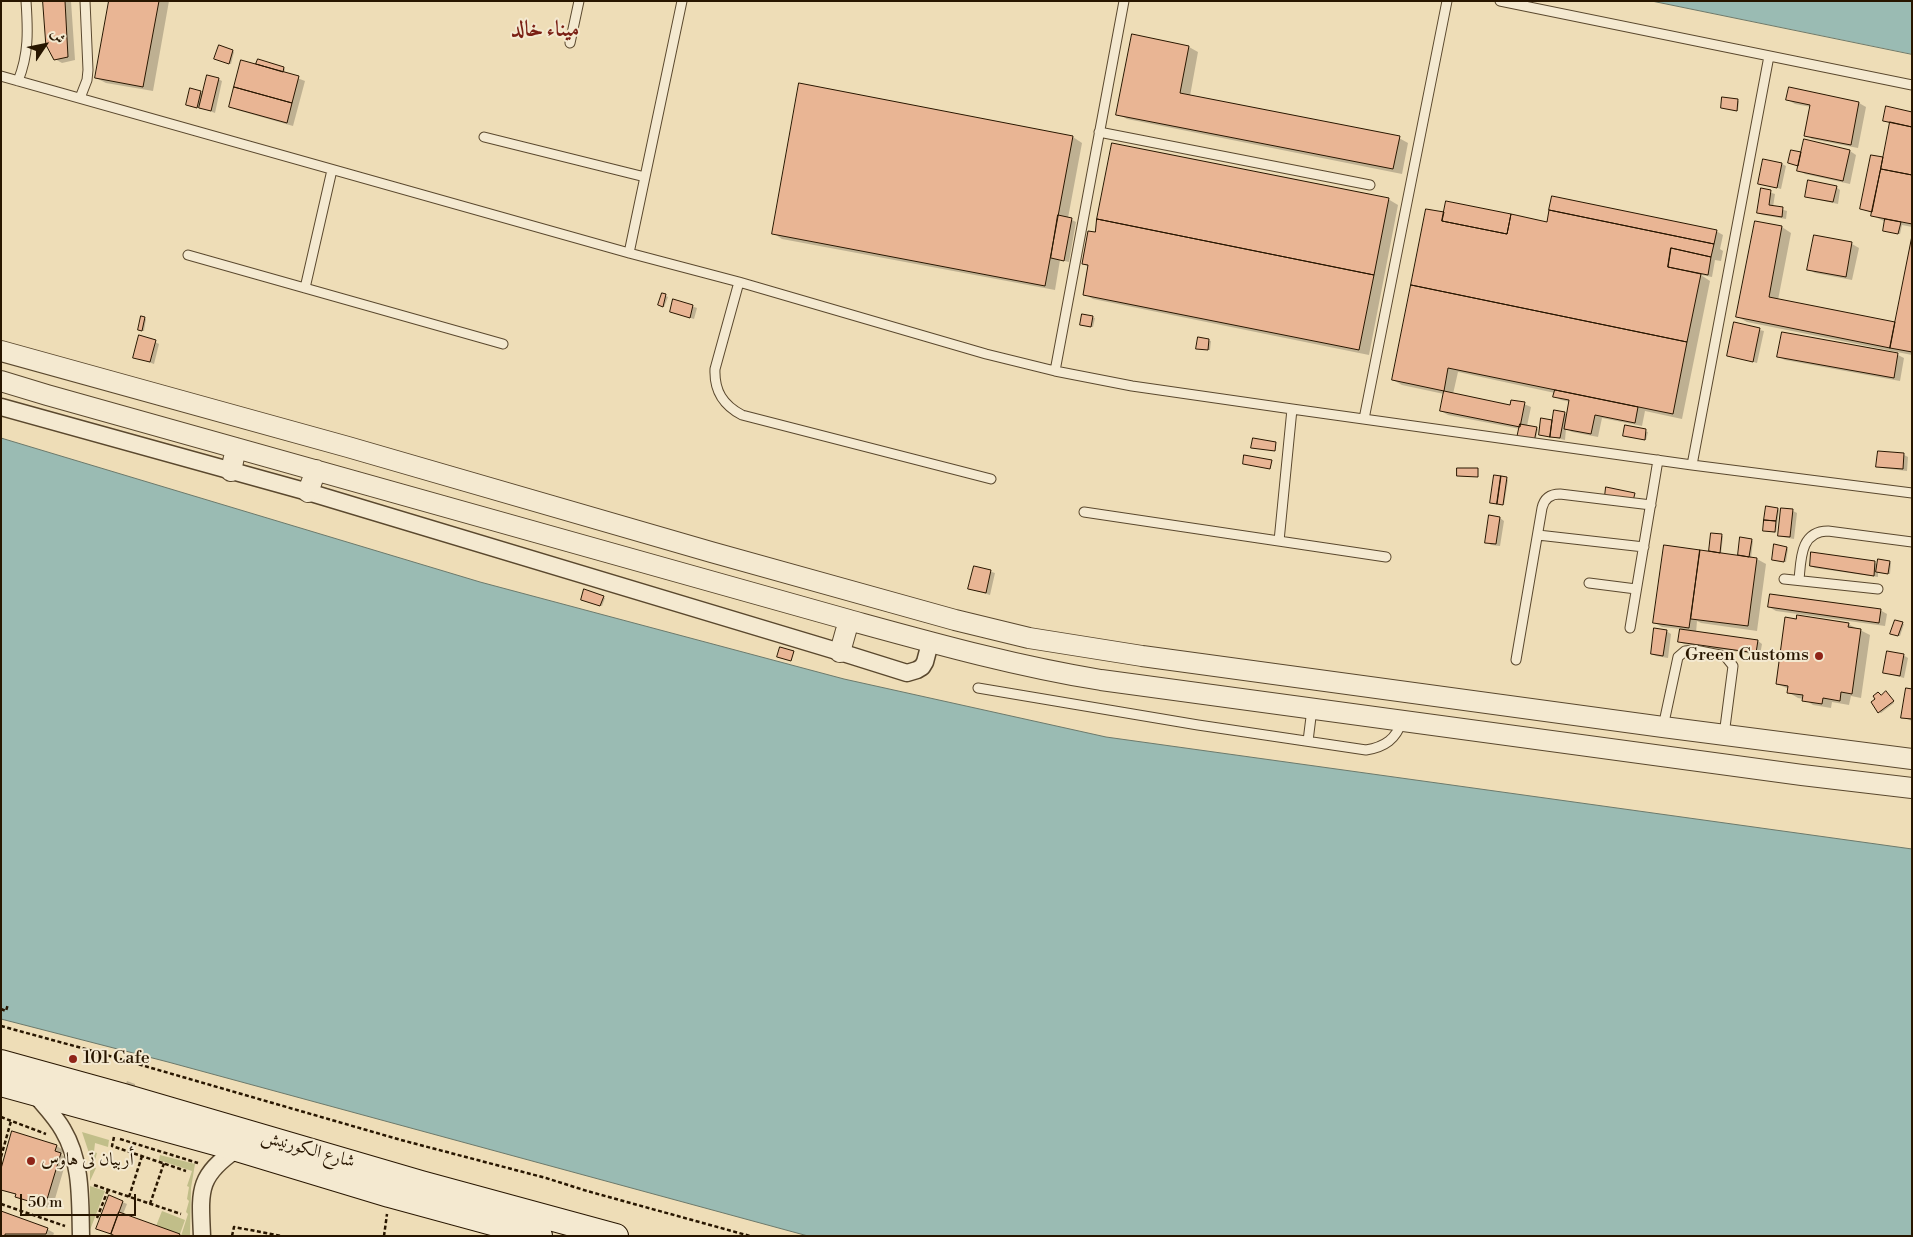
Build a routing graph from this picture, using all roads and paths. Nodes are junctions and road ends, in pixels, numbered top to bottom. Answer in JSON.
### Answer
{"nodes":[{"id":1,"x":26,"y":1,"type":"edge"},
{"id":2,"x":85,"y":1,"type":"edge"},
{"id":3,"x":579,"y":1,"type":"edge"},
{"id":4,"x":682,"y":1,"type":"edge"},
{"id":5,"x":1124,"y":1,"type":"edge"},
{"id":6,"x":1448,"y":1,"type":"edge"},
{"id":7,"x":1500,"y":1,"type":"edge"},
{"id":8,"x":570,"y":43,"type":"dead end"},
{"id":9,"x":1769,"y":56,"type":"junction"},
{"id":10,"x":1,"y":76,"type":"edge"},
{"id":11,"x":18,"y":81,"type":"junction"},
{"id":12,"x":1912,"y":85,"type":"edge"},
{"id":13,"x":80,"y":98,"type":"junction"},
{"id":14,"x":1099,"y":132,"type":"junction"},
{"id":15,"x":484,"y":137,"type":"dead end"},
{"id":16,"x":332,"y":170,"type":"junction"},
{"id":17,"x":645,"y":177,"type":"junction"},
{"id":18,"x":1370,"y":184,"type":"dead end"},
{"id":19,"x":629,"y":253,"type":"junction"},
{"id":20,"x":188,"y":255,"type":"dead end"},
{"id":21,"x":739,"y":282,"type":"junction"},
{"id":22,"x":305,"y":288,"type":"junction"},
{"id":23,"x":503,"y":344,"type":"dead end"},
{"id":24,"x":1,"y":351,"type":"edge"},
{"id":25,"x":1054,"y":370,"type":"junction"},
{"id":26,"x":1,"y":381,"type":"edge"},
{"id":27,"x":47,"y":395,"type":"junction"},
{"id":28,"x":178,"y":400,"type":"junction"},
{"id":29,"x":1,"y":407,"type":"edge"},
{"id":30,"x":1292,"y":409,"type":"junction"},
{"id":31,"x":1364,"y":419,"type":"junction"},
{"id":32,"x":236,"y":448,"type":"junction"},
{"id":33,"x":1658,"y":460,"type":"junction"},
{"id":34,"x":1692,"y":465,"type":"junction"},
{"id":35,"x":316,"y":470,"type":"junction"},
{"id":36,"x":231,"y":471,"type":"junction"},
{"id":37,"x":991,"y":479,"type":"dead end"},
{"id":38,"x":308,"y":492,"type":"junction"},
{"id":39,"x":1912,"y":493,"type":"edge"},
{"id":40,"x":1651,"y":505,"type":"junction"},
{"id":41,"x":1084,"y":512,"type":"dead end"},
{"id":42,"x":1538,"y":535,"type":"junction"},
{"id":43,"x":1279,"y":541,"type":"junction"},
{"id":44,"x":1912,"y":542,"type":"edge"},
{"id":45,"x":1644,"y":547,"type":"junction"},
{"id":46,"x":1386,"y":557,"type":"dead end"},
{"id":47,"x":1784,"y":579,"type":"dead end"},
{"id":48,"x":1799,"y":580,"type":"junction"},
{"id":49,"x":1589,"y":583,"type":"dead end"},
{"id":50,"x":1636,"y":589,"type":"junction"},
{"id":51,"x":1878,"y":589,"type":"dead end"},
{"id":52,"x":849,"y":620,"type":"junction"},
{"id":53,"x":1630,"y":628,"type":"dead end"},
{"id":54,"x":930,"y":643,"type":"junction"},
{"id":55,"x":840,"y":652,"type":"junction"},
{"id":56,"x":1516,"y":660,"type":"dead end"},
{"id":57,"x":978,"y":688,"type":"dead end"},
{"id":58,"x":1312,"y":708,"type":"junction"},
{"id":59,"x":1402,"y":721,"type":"junction"},
{"id":60,"x":1663,"y":728,"type":"junction"},
{"id":61,"x":1724,"y":736,"type":"junction"},
{"id":62,"x":1308,"y":741,"type":"junction"},
{"id":63,"x":1912,"y":759,"type":"edge"},
{"id":64,"x":1912,"y":788,"type":"edge"},
{"id":65,"x":8,"y":1004,"type":"dead end"},
{"id":66,"x":1,"y":1009,"type":"edge"},
{"id":67,"x":1,"y":1026,"type":"edge"},
{"id":68,"x":1,"y":1062,"type":"edge"},
{"id":69,"x":1,"y":1084,"type":"edge"},
{"id":70,"x":34,"y":1093,"type":"junction"},
{"id":71,"x":1,"y":1117,"type":"edge"},
{"id":72,"x":11,"y":1121,"type":"junction"},
{"id":73,"x":48,"y":1135,"type":"dead end"},
{"id":74,"x":237,"y":1149,"type":"junction"},
{"id":75,"x":142,"y":1156,"type":"junction"},
{"id":76,"x":1,"y":1157,"type":"edge"},
{"id":77,"x":164,"y":1163,"type":"junction"},
{"id":78,"x":196,"y":1167,"type":"dead end"},
{"id":79,"x":186,"y":1171,"type":"dead end"},
{"id":80,"x":90,"y":1184,"type":"dead end"},
{"id":81,"x":108,"y":1190,"type":"junction"},
{"id":82,"x":129,"y":1196,"type":"junction"},
{"id":83,"x":1,"y":1204,"type":"edge"},
{"id":84,"x":150,"y":1204,"type":"junction"},
{"id":85,"x":181,"y":1214,"type":"dead end"},
{"id":86,"x":64,"y":1217,"type":"dead end"},
{"id":87,"x":97,"y":1219,"type":"dead end"},
{"id":88,"x":65,"y":1226,"type":"junction"},
{"id":89,"x":76,"y":1232,"type":"edge"},
{"id":90,"x":202,"y":1236,"type":"edge"},
{"id":91,"x":232,"y":1236,"type":"edge"},
{"id":92,"x":282,"y":1236,"type":"edge"},
{"id":93,"x":540,"y":1236,"type":"edge"},
{"id":94,"x":616,"y":1236,"type":"edge"},
{"id":95,"x":750,"y":1236,"type":"edge"}],
"edges":[{"from":1,"to":11,"type":"lane"},
{"from":2,"to":13,"type":"lane"},
{"from":3,"to":8,"type":"lane"},
{"from":4,"to":17,"type":"lane"},
{"from":5,"to":14,"type":"lane"},
{"from":6,"to":31,"type":"lane"},
{"from":7,"to":9,"type":"lane"},
{"from":9,"to":12,"type":"lane"},
{"from":9,"to":34,"type":"lane"},
{"from":10,"to":11,"type":"lane"},
{"from":11,"to":13,"type":"lane"},
{"from":13,"to":16,"type":"lane"},
{"from":14,"to":18,"type":"lane"},
{"from":14,"to":25,"type":"lane"},
{"from":15,"to":17,"type":"lane"},
{"from":16,"to":19,"type":"lane"},
{"from":16,"to":22,"type":"lane"},
{"from":17,"to":19,"type":"lane"},
{"from":19,"to":21,"type":"lane"},
{"from":20,"to":22,"type":"lane"},
{"from":21,"to":25,"type":"lane"},
{"from":21,"to":37,"type":"lane"},
{"from":22,"to":23,"type":"lane"},
{"from":24,"to":28,"type":"street"},
{"from":25,"to":30,"type":"lane"},
{"from":26,"to":27,"type":"street"},
{"from":27,"to":28,"type":"street"},
{"from":27,"to":32,"type":"street"},
{"from":28,"to":60,"type":"street"},
{"from":29,"to":36,"type":"street"},
{"from":30,"to":31,"type":"lane"},
{"from":30,"to":43,"type":"lane"},
{"from":31,"to":33,"type":"lane"},
{"from":32,"to":35,"type":"street"},
{"from":32,"to":36,"type":"street"},
{"from":33,"to":34,"type":"lane"},
{"from":33,"to":40,"type":"lane"},
{"from":34,"to":39,"type":"lane"},
{"from":35,"to":38,"type":"street"},
{"from":35,"to":52,"type":"street"},
{"from":36,"to":38,"type":"street"},
{"from":38,"to":55,"type":"street"},
{"from":40,"to":42,"type":"lane"},
{"from":40,"to":45,"type":"lane"},
{"from":41,"to":43,"type":"lane"},
{"from":42,"to":45,"type":"lane"},
{"from":42,"to":56,"type":"lane"},
{"from":43,"to":46,"type":"lane"},
{"from":44,"to":48,"type":"lane"},
{"from":45,"to":50,"type":"lane"},
{"from":47,"to":48,"type":"lane"},
{"from":48,"to":51,"type":"lane"},
{"from":49,"to":50,"type":"lane"},
{"from":50,"to":53,"type":"lane"},
{"from":52,"to":54,"type":"street"},
{"from":52,"to":55,"type":"street"},
{"from":54,"to":55,"type":"street"},
{"from":54,"to":58,"type":"street"},
{"from":57,"to":62,"type":"lane"},
{"from":58,"to":59,"type":"street"},
{"from":58,"to":62,"type":"lane"},
{"from":59,"to":62,"type":"lane"},
{"from":59,"to":64,"type":"street"},
{"from":60,"to":61,"type":"street"},
{"from":60,"to":61,"type":"lane"},
{"from":61,"to":63,"type":"street"},
{"from":65,"to":66,"type":"path"},
{"from":67,"to":95,"type":"path"},
{"from":68,"to":94,"type":"main road","name":"شارع الكورنيش"},
{"from":69,"to":70,"type":"main road","name":"شارع الكورنيش"},
{"from":70,"to":74,"type":"main road","name":"شارع الكورنيش"},
{"from":70,"to":89,"type":"street"},
{"from":71,"to":72,"type":"path"},
{"from":72,"to":73,"type":"path"},
{"from":72,"to":76,"type":"path"},
{"from":74,"to":90,"type":"street"},
{"from":74,"to":93,"type":"main road","name":"شارع الكورنيش"},
{"from":75,"to":77,"type":"path"},
{"from":75,"to":78,"type":"path"},
{"from":75,"to":82,"type":"path"},
{"from":77,"to":79,"type":"path"},
{"from":77,"to":84,"type":"path"},
{"from":80,"to":81,"type":"path"},
{"from":81,"to":82,"type":"path"},
{"from":81,"to":87,"type":"path"},
{"from":82,"to":84,"type":"path"},
{"from":83,"to":88,"type":"path"},
{"from":84,"to":85,"type":"path"},
{"from":86,"to":88,"type":"path"},
{"from":88,"to":89,"type":"path"},
{"from":91,"to":92,"type":"path"}]}
